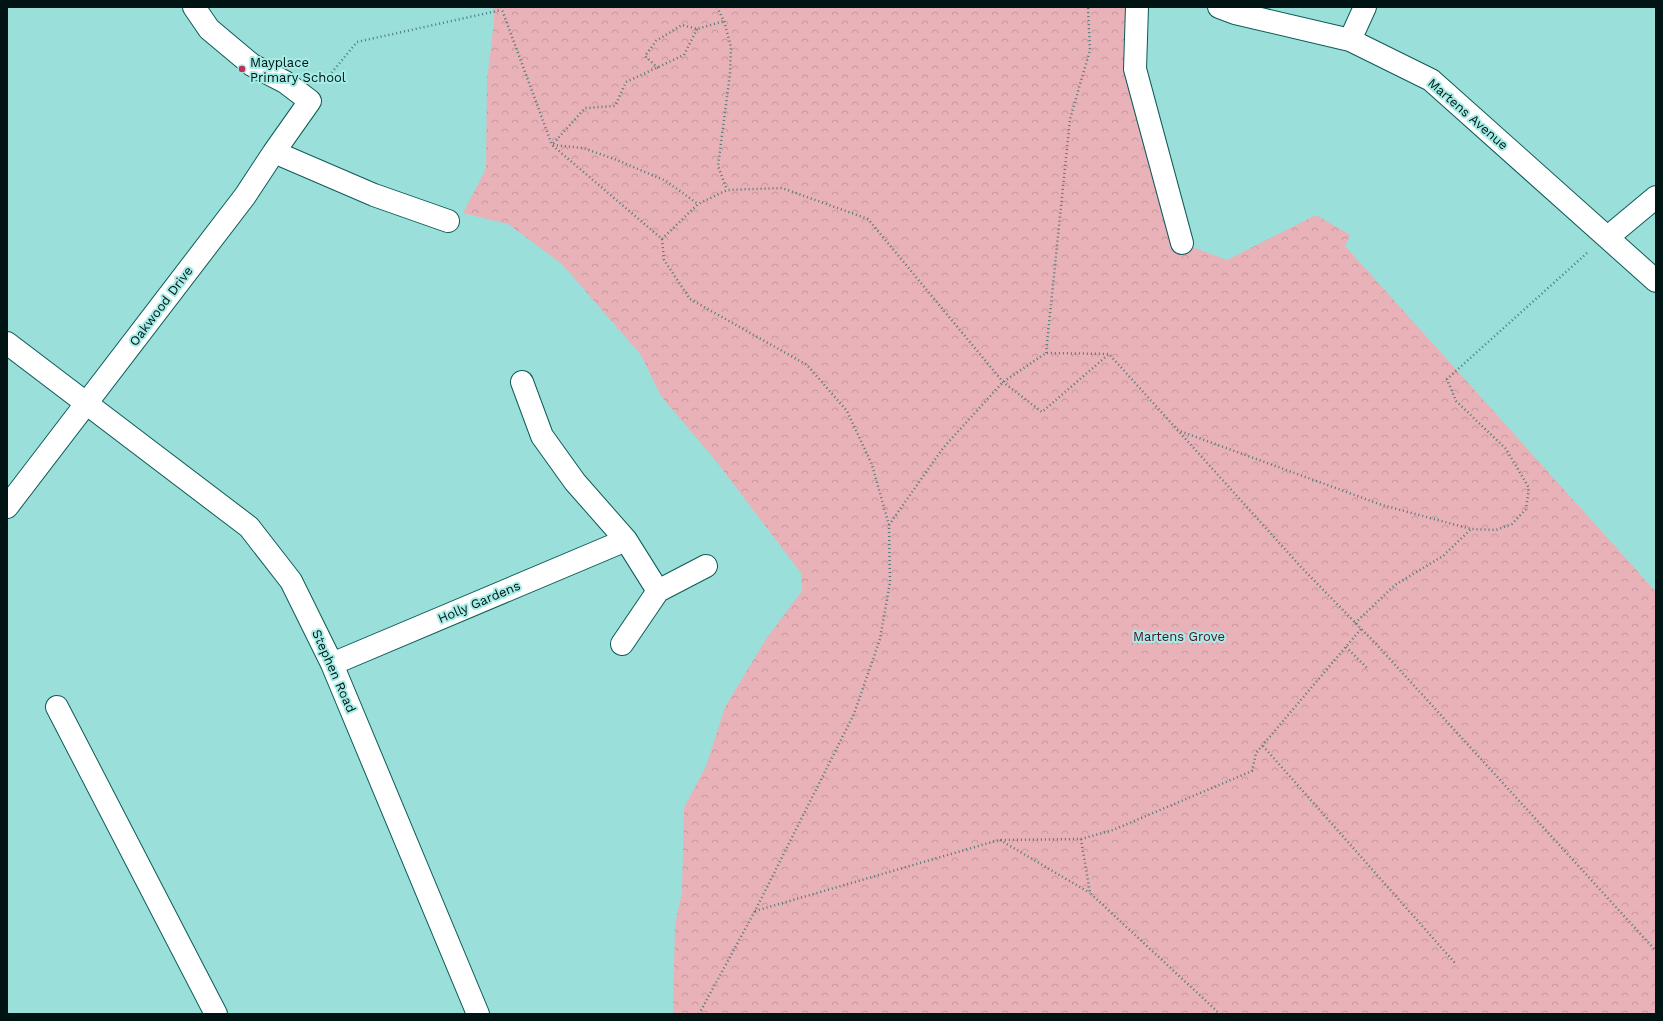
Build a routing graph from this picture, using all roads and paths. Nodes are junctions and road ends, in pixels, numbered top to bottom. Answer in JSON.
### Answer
{"nodes":[{"id":1,"x":194,"y":7,"type":"edge"},
{"id":2,"x":717,"y":7,"type":"edge"},
{"id":3,"x":1088,"y":7,"type":"edge"},
{"id":4,"x":1137,"y":7,"type":"edge"},
{"id":5,"x":1219,"y":7,"type":"edge"},
{"id":6,"x":1365,"y":7,"type":"edge"},
{"id":7,"x":501,"y":8,"type":"edge"},
{"id":8,"x":724,"y":22,"type":"junction"},
{"id":9,"x":697,"y":29,"type":"junction"},
{"id":10,"x":1350,"y":40,"type":"junction"},
{"id":11,"x":658,"y":68,"type":"junction"},
{"id":12,"x":310,"y":101,"type":"junction"},
{"id":13,"x":552,"y":145,"type":"junction"},
{"id":14,"x":274,"y":152,"type":"junction"},
{"id":15,"x":727,"y":190,"type":"junction"},
{"id":16,"x":1656,"y":197,"type":"edge"},
{"id":17,"x":698,"y":204,"type":"junction"},
{"id":18,"x":448,"y":221,"type":"dead end"},
{"id":19,"x":1608,"y":237,"type":"junction"},
{"id":20,"x":662,"y":239,"type":"junction"},
{"id":21,"x":1182,"y":243,"type":"dead end"},
{"id":22,"x":1656,"y":282,"type":"edge"},
{"id":23,"x":7,"y":342,"type":"edge"},
{"id":24,"x":1046,"y":353,"type":"junction"},
{"id":25,"x":1109,"y":354,"type":"junction"},
{"id":26,"x":522,"y":382,"type":"dead end"},
{"id":27,"x":1003,"y":382,"type":"junction"},
{"id":28,"x":86,"y":403,"type":"junction"},
{"id":29,"x":1176,"y":430,"type":"junction"},
{"id":30,"x":7,"y":506,"type":"edge"},
{"id":31,"x":889,"y":525,"type":"junction"},
{"id":32,"x":1471,"y":529,"type":"junction"},
{"id":33,"x":626,"y":540,"type":"junction"},
{"id":34,"x":706,"y":566,"type":"dead end"},
{"id":35,"x":658,"y":591,"type":"junction"},
{"id":36,"x":1355,"y":623,"type":"junction"},
{"id":37,"x":1361,"y":629,"type":"junction"},
{"id":38,"x":622,"y":644,"type":"dead end"},
{"id":39,"x":1346,"y":647,"type":"junction"},
{"id":40,"x":332,"y":664,"type":"junction"},
{"id":41,"x":1368,"y":669,"type":"dead end"},
{"id":42,"x":57,"y":707,"type":"dead end"},
{"id":43,"x":1263,"y":746,"type":"junction"},
{"id":44,"x":1081,"y":839,"type":"junction"},
{"id":45,"x":999,"y":840,"type":"junction"},
{"id":46,"x":1090,"y":893,"type":"junction"},
{"id":47,"x":755,"y":911,"type":"junction"},
{"id":48,"x":1656,"y":951,"type":"edge"},
{"id":49,"x":1455,"y":963,"type":"dead end"},
{"id":50,"x":216,"y":1014,"type":"edge"},
{"id":51,"x":478,"y":1014,"type":"edge"},
{"id":52,"x":700,"y":1014,"type":"edge"},
{"id":53,"x":1220,"y":1014,"type":"edge"}],
"edges":[{"from":1,"to":12,"type":"street"},
{"from":2,"to":8,"type":"path"},
{"from":3,"to":24,"type":"path"},
{"from":4,"to":21,"type":"street"},
{"from":5,"to":10,"type":"street","name":"Martens Avenue"},
{"from":6,"to":10,"type":"street"},
{"from":7,"to":12,"type":"path"},
{"from":7,"to":13,"type":"path"},
{"from":8,"to":9,"type":"path"},
{"from":8,"to":15,"type":"path"},
{"from":9,"to":11,"type":"path"},
{"from":9,"to":11,"type":"path"},
{"from":10,"to":19,"type":"street","name":"Martens Avenue"},
{"from":11,"to":13,"type":"path"},
{"from":12,"to":14,"type":"street","name":"Oakwood Drive"},
{"from":13,"to":17,"type":"path"},
{"from":13,"to":20,"type":"path"},
{"from":14,"to":18,"type":"street"},
{"from":14,"to":28,"type":"street","name":"Oakwood Drive"},
{"from":15,"to":17,"type":"path"},
{"from":15,"to":27,"type":"path"},
{"from":16,"to":19,"type":"street"},
{"from":17,"to":20,"type":"path"},
{"from":19,"to":22,"type":"street","name":"Martens Avenue"},
{"from":19,"to":32,"type":"path"},
{"from":20,"to":31,"type":"path"},
{"from":23,"to":28,"type":"street","name":"Stephen Road"},
{"from":24,"to":25,"type":"path"},
{"from":24,"to":27,"type":"path"},
{"from":25,"to":27,"type":"path"},
{"from":25,"to":29,"type":"path"},
{"from":26,"to":33,"type":"street"},
{"from":27,"to":31,"type":"path"},
{"from":28,"to":30,"type":"street","name":"Oakwood Drive"},
{"from":28,"to":40,"type":"street","name":"Stephen Road"},
{"from":29,"to":32,"type":"path"},
{"from":29,"to":36,"type":"path"},
{"from":31,"to":47,"type":"path"},
{"from":32,"to":36,"type":"path"},
{"from":33,"to":35,"type":"street"},
{"from":33,"to":40,"type":"street","name":"Holly Gardens"},
{"from":34,"to":35,"type":"street"},
{"from":35,"to":38,"type":"street"},
{"from":36,"to":37,"type":"path"},
{"from":37,"to":39,"type":"path"},
{"from":37,"to":48,"type":"path"},
{"from":39,"to":41,"type":"path"},
{"from":39,"to":43,"type":"path"},
{"from":40,"to":51,"type":"street","name":"Stephen Road"},
{"from":42,"to":50,"type":"street"},
{"from":43,"to":44,"type":"path"},
{"from":43,"to":49,"type":"path"},
{"from":44,"to":45,"type":"path"},
{"from":44,"to":46,"type":"path"},
{"from":45,"to":46,"type":"path"},
{"from":45,"to":47,"type":"path"},
{"from":46,"to":53,"type":"path"},
{"from":47,"to":52,"type":"path"}]}
